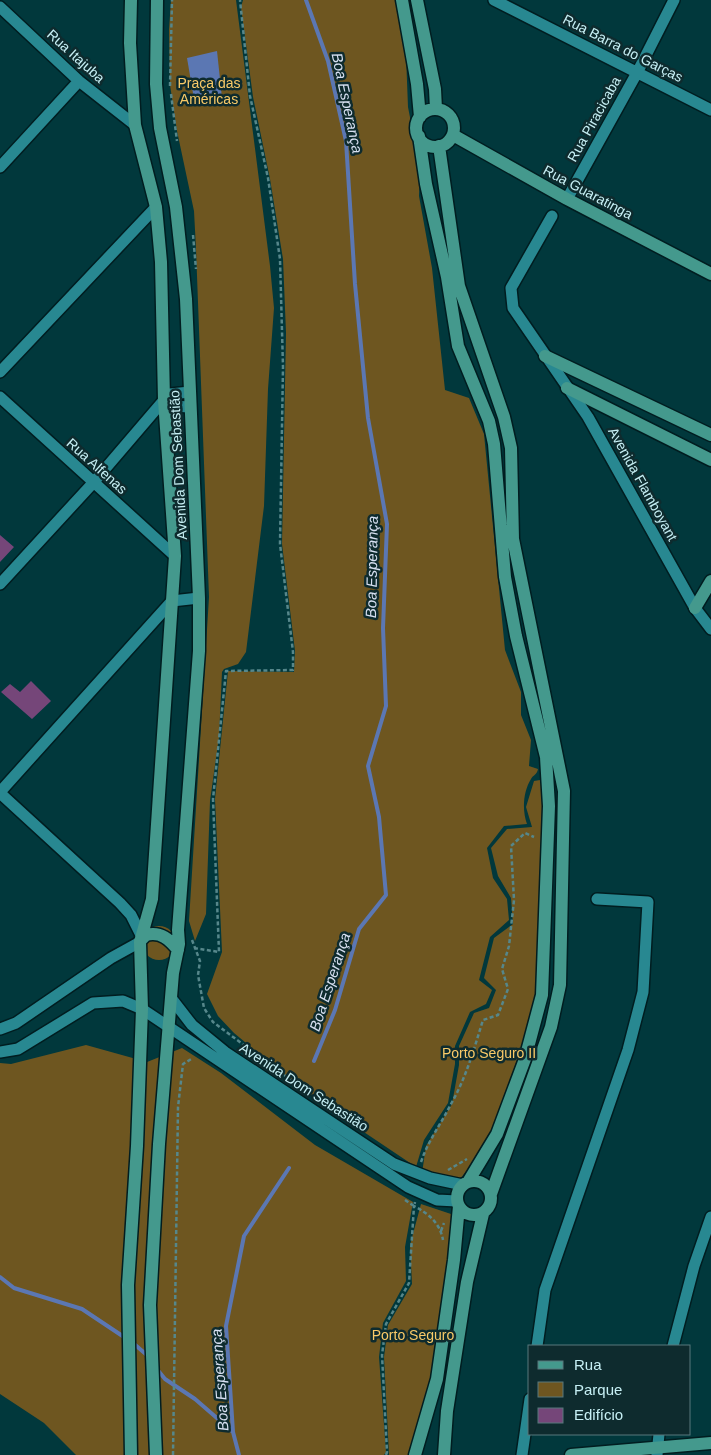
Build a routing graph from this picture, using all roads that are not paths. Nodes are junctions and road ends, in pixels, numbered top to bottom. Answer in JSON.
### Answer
{"nodes":[{"id":1,"x":131,"y":0,"type":"edge"},
{"id":2,"x":157,"y":0,"type":"edge"},
{"id":3,"x":402,"y":0,"type":"edge"},
{"id":4,"x":417,"y":0,"type":"edge"},
{"id":5,"x":494,"y":0,"type":"edge"},
{"id":6,"x":674,"y":0,"type":"edge"},
{"id":7,"x":0,"y":6,"type":"edge"},
{"id":8,"x":638,"y":71,"type":"junction"},
{"id":9,"x":79,"y":81,"type":"junction"},
{"id":10,"x":436,"y":109,"type":"junction"},
{"id":11,"x":711,"y":110,"type":"edge"},
{"id":12,"x":420,"y":117,"type":"junction"},
{"id":13,"x":135,"y":125,"type":"junction"},
{"id":14,"x":452,"y":135,"type":"junction"},
{"id":15,"x":419,"y":136,"type":"junction"},
{"id":16,"x":439,"y":146,"type":"junction"},
{"id":17,"x":0,"y":167,"type":"edge"},
{"id":18,"x":567,"y":199,"type":"junction"},
{"id":19,"x":156,"y":207,"type":"junction"},
{"id":20,"x":552,"y":216,"type":"dead end"},
{"id":21,"x":711,"y":274,"type":"edge"},
{"id":22,"x":545,"y":356,"type":"junction"},
{"id":23,"x":0,"y":372,"type":"edge"},
{"id":24,"x":567,"y":388,"type":"junction"},
{"id":25,"x":190,"y":392,"type":"junction"},
{"id":26,"x":0,"y":397,"type":"edge"},
{"id":27,"x":164,"y":400,"type":"junction"},
{"id":28,"x":190,"y":407,"type":"junction"},
{"id":29,"x":711,"y":435,"type":"edge"},
{"id":30,"x":711,"y":460,"type":"edge"},
{"id":31,"x":93,"y":483,"type":"junction"},
{"id":32,"x":175,"y":556,"type":"junction"},
{"id":33,"x":711,"y":582,"type":"edge"},
{"id":34,"x":0,"y":584,"type":"edge"},
{"id":35,"x":199,"y":598,"type":"junction"},
{"id":36,"x":172,"y":601,"type":"junction"},
{"id":37,"x":695,"y":608,"type":"junction"},
{"id":38,"x":711,"y":629,"type":"edge"},
{"id":39,"x":0,"y":792,"type":"edge"},
{"id":40,"x":597,"y":899,"type":"dead end"},
{"id":41,"x":141,"y":939,"type":"junction"},
{"id":42,"x":178,"y":950,"type":"junction"},
{"id":43,"x":171,"y":998,"type":"junction"},
{"id":44,"x":142,"y":1003,"type":"junction"},
{"id":45,"x":169,"y":1026,"type":"junction"},
{"id":46,"x":0,"y":1029,"type":"edge"},
{"id":47,"x":0,"y":1052,"type":"edge"},
{"id":48,"x":465,"y":1184,"type":"junction"},
{"id":49,"x":491,"y":1194,"type":"junction"},
{"id":50,"x":456,"y":1203,"type":"junction"},
{"id":51,"x":483,"y":1214,"type":"junction"},
{"id":52,"x":711,"y":1217,"type":"edge"},
{"id":53,"x":537,"y":1345,"type":"edge"},
{"id":54,"x":673,"y":1345,"type":"edge"},
{"id":55,"x":528,"y":1413,"type":"edge"},
{"id":56,"x":659,"y":1435,"type":"edge"},
{"id":57,"x":711,"y":1443,"type":"edge"},
{"id":58,"x":657,"y":1451,"type":"edge"},
{"id":59,"x":131,"y":1455,"type":"edge"},
{"id":60,"x":156,"y":1455,"type":"edge"},
{"id":61,"x":415,"y":1455,"type":"edge"},
{"id":62,"x":444,"y":1455,"type":"edge"},
{"id":63,"x":522,"y":1455,"type":"edge"},
{"id":64,"x":571,"y":1455,"type":"edge"}],
"edges":[{"from":1,"to":13,"type":"street","name":"Avenida Dom Sebastião"},
{"from":2,"to":25,"type":"street","name":"Avenida Dom Sebastião"},
{"from":3,"to":12,"type":"street"},
{"from":4,"to":10,"type":"street"},
{"from":5,"to":8,"type":"street","name":"Rua Barra do Garças"},
{"from":6,"to":8,"type":"street","name":"Rua Piracicaba"},
{"from":7,"to":9,"type":"street","name":"Rua Itajuba"},
{"from":8,"to":11,"type":"street","name":"Rua Barra do Garças"},
{"from":8,"to":18,"type":"street","name":"Rua Piracicaba"},
{"from":9,"to":13,"type":"street","name":"Rua Itajuba"},
{"from":9,"to":17,"type":"street"},
{"from":10,"to":12,"type":"street"},
{"from":10,"to":14,"type":"street"},
{"from":12,"to":15,"type":"street"},
{"from":13,"to":19,"type":"street","name":"Avenida Dom Sebastião"},
{"from":14,"to":16,"type":"street"},
{"from":14,"to":18,"type":"street","name":"Rua Guaratinga"},
{"from":15,"to":16,"type":"street"},
{"from":15,"to":48,"type":"street"},
{"from":16,"to":49,"type":"street"},
{"from":18,"to":21,"type":"street","name":"Rua Guaratinga"},
{"from":19,"to":23,"type":"street"},
{"from":19,"to":27,"type":"street","name":"Avenida Dom Sebastião"},
{"from":20,"to":22,"type":"street","name":"Avenida Flamboyant"},
{"from":22,"to":24,"type":"street","name":"Avenida Flamboyant"},
{"from":22,"to":29,"type":"street"},
{"from":24,"to":30,"type":"street"},
{"from":24,"to":37,"type":"street","name":"Avenida Flamboyant"},
{"from":25,"to":27,"type":"street"},
{"from":25,"to":28,"type":"street","name":"Avenida Dom Sebastião"},
{"from":26,"to":31,"type":"street","name":"Rua Alfenas"},
{"from":27,"to":28,"type":"street"},
{"from":27,"to":31,"type":"street"},
{"from":27,"to":32,"type":"street","name":"Avenida Dom Sebastião"},
{"from":28,"to":35,"type":"street","name":"Avenida Dom Sebastião"},
{"from":31,"to":32,"type":"street","name":"Rua Alfenas"},
{"from":31,"to":34,"type":"street"},
{"from":32,"to":36,"type":"street","name":"Avenida Dom Sebastião"},
{"from":33,"to":37,"type":"street"},
{"from":35,"to":36,"type":"street"},
{"from":35,"to":42,"type":"street","name":"Avenida Dom Sebastião"},
{"from":36,"to":39,"type":"street"},
{"from":36,"to":41,"type":"street","name":"Avenida Dom Sebastião"},
{"from":37,"to":38,"type":"street","name":"Avenida Flamboyant"},
{"from":39,"to":41,"type":"street"},
{"from":40,"to":53,"type":"street"},
{"from":41,"to":42,"type":"street"},
{"from":41,"to":44,"type":"street"},
{"from":41,"to":46,"type":"street"},
{"from":42,"to":43,"type":"street","name":"Avenida Dom Sebastião"},
{"from":43,"to":45,"type":"street"},
{"from":43,"to":48,"type":"street","name":"Avenida Dom Sebastião"},
{"from":44,"to":45,"type":"street","name":"Avenida Dom Sebastião"},
{"from":44,"to":47,"type":"street"},
{"from":44,"to":59,"type":"street"},
{"from":45,"to":50,"type":"street","name":"Avenida Dom Sebastião"},
{"from":45,"to":60,"type":"street"},
{"from":48,"to":49,"type":"street"},
{"from":48,"to":50,"type":"street"},
{"from":49,"to":51,"type":"street"},
{"from":50,"to":51,"type":"street"},
{"from":50,"to":61,"type":"street"},
{"from":51,"to":62,"type":"street"},
{"from":52,"to":54,"type":"street"},
{"from":55,"to":63,"type":"street"},
{"from":56,"to":58,"type":"street"},
{"from":57,"to":58,"type":"street"},
{"from":58,"to":64,"type":"street"}]}
